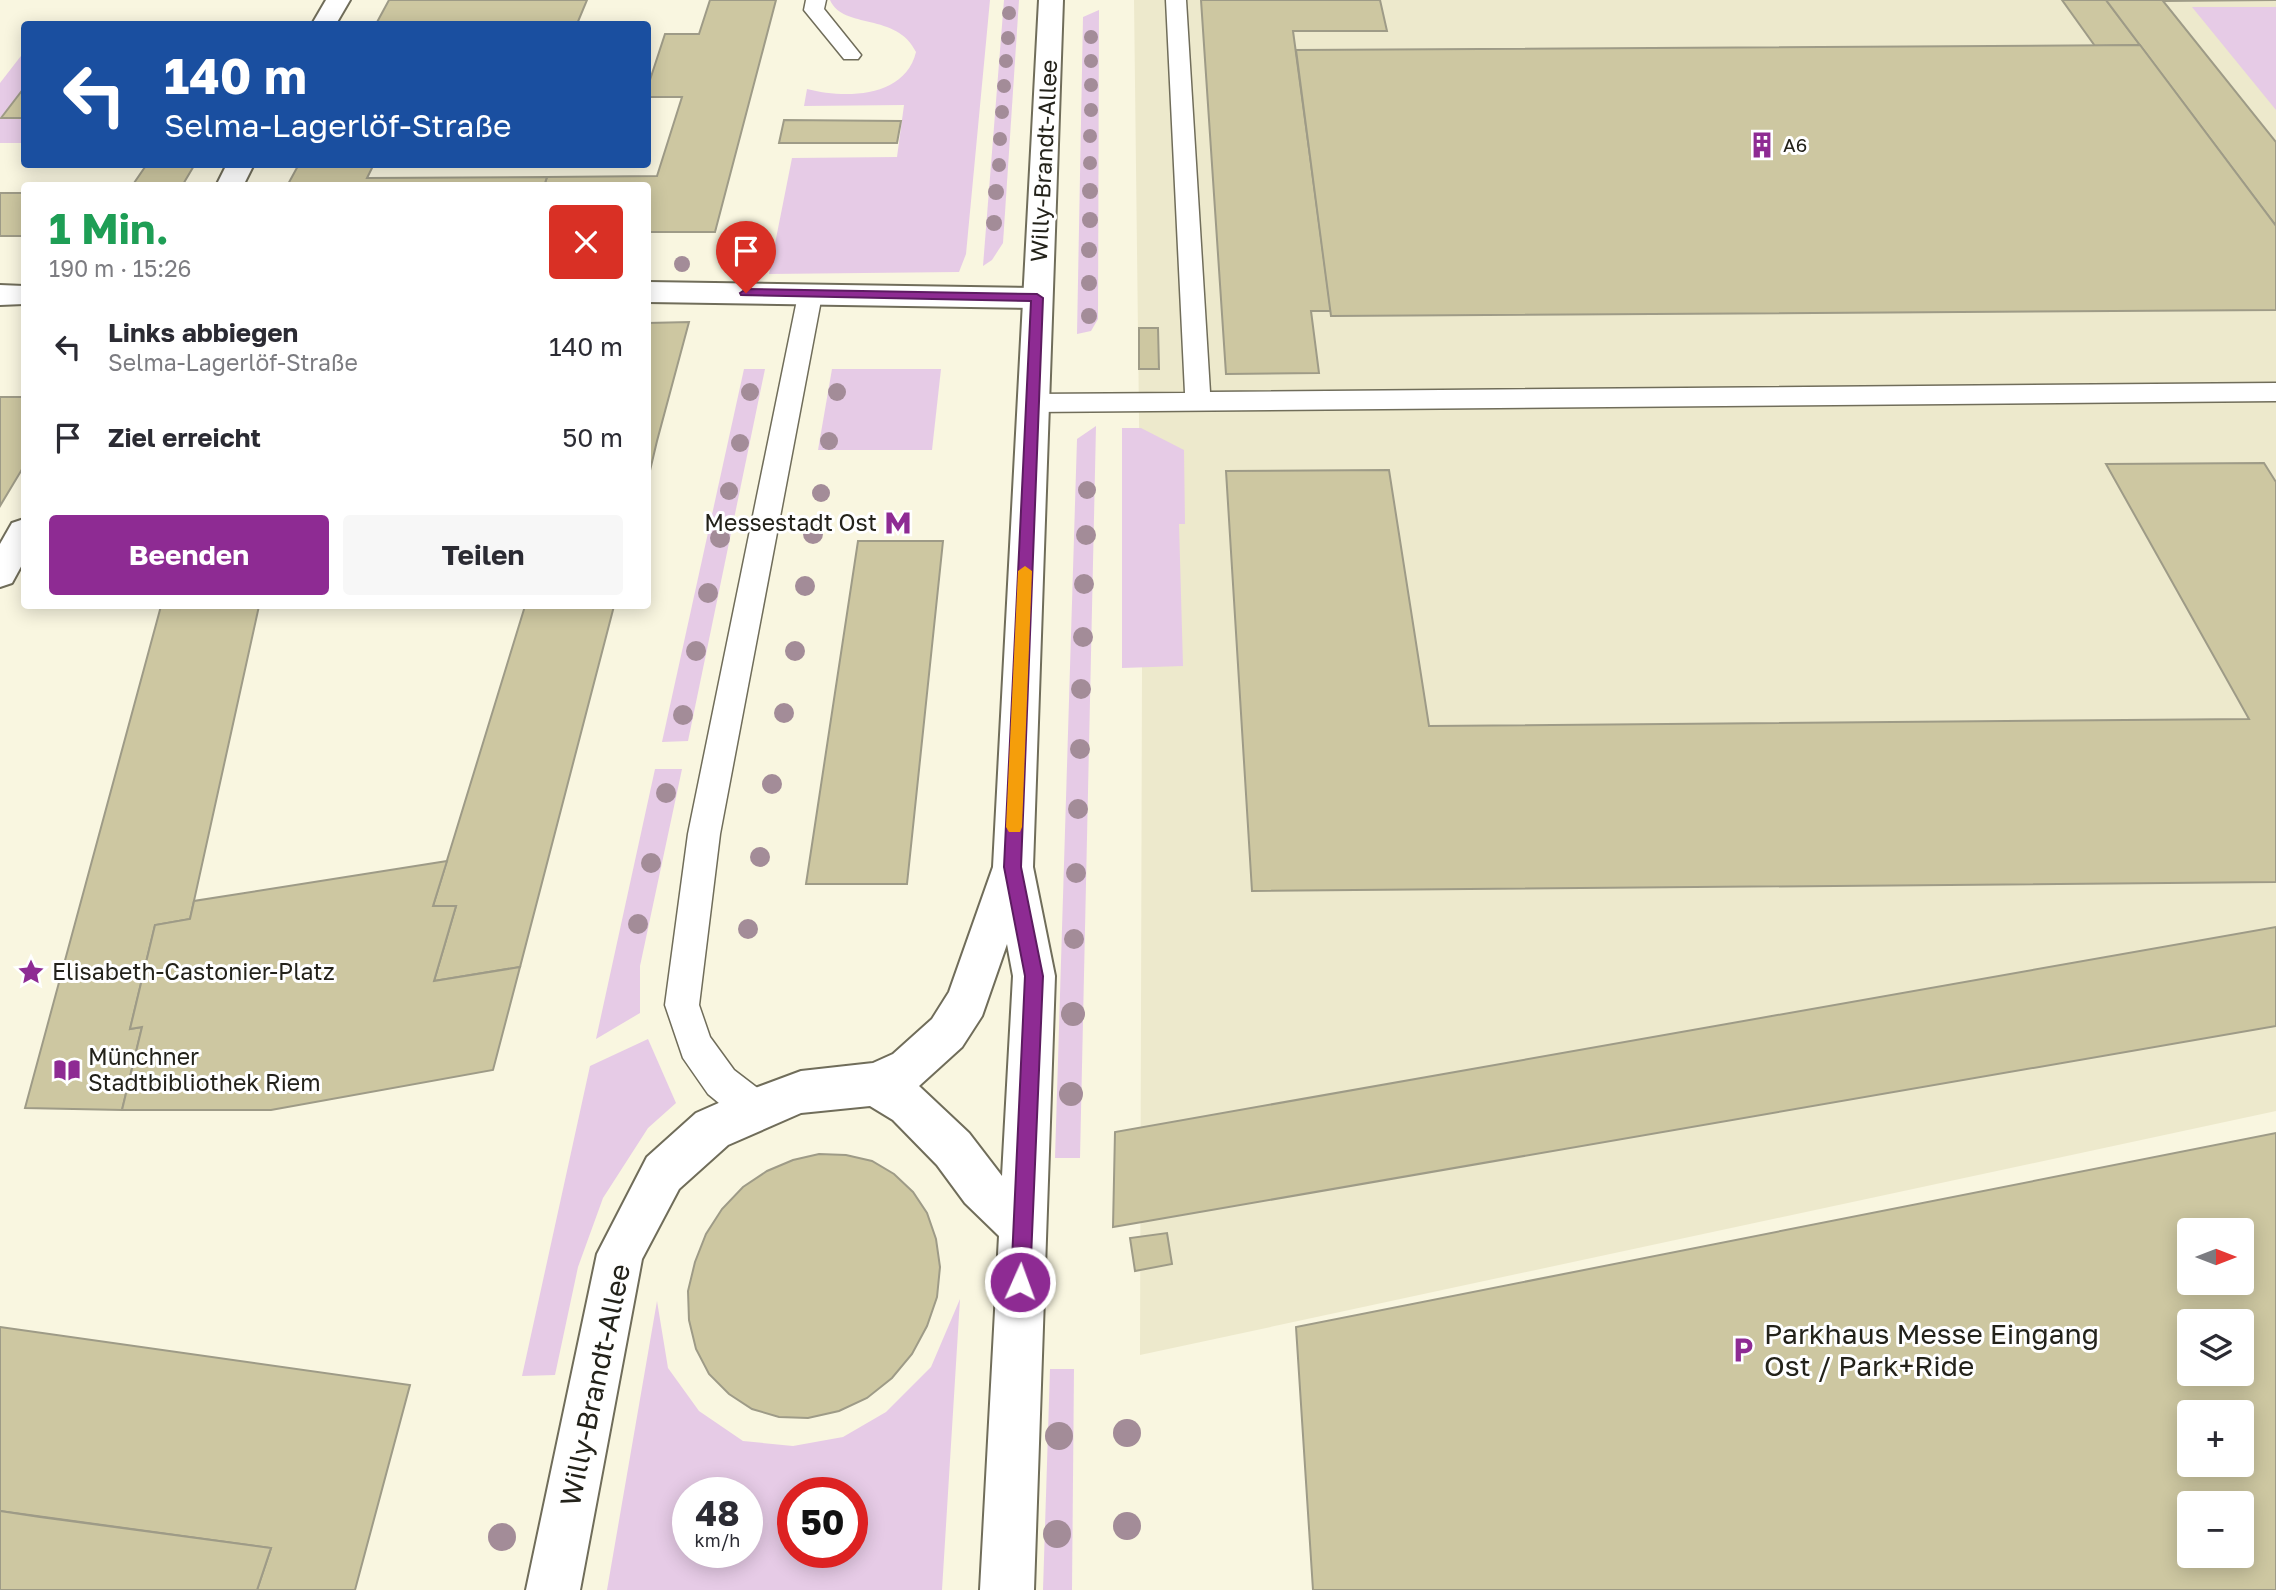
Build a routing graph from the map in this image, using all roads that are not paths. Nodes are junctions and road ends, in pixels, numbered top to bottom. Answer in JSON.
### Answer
{"nodes":[{"id":1,"x":338,"y":0,"type":"edge"},
{"id":2,"x":816,"y":0,"type":"edge"},
{"id":3,"x":1051,"y":0,"type":"edge"},
{"id":4,"x":1176,"y":0,"type":"edge"},
{"id":5,"x":326,"y":21,"type":"edge"},
{"id":6,"x":851,"y":55,"type":"dead end"},
{"id":7,"x":651,"y":292,"type":"edge"},
{"id":8,"x":0,"y":295,"type":"edge"},
{"id":9,"x":21,"y":295,"type":"edge"},
{"id":10,"x":810,"y":295,"type":"junction"},
{"id":11,"x":1037,"y":298,"type":"junction"},
{"id":12,"x":2276,"y":392,"type":"edge"},
{"id":13,"x":1198,"y":400,"type":"junction"},
{"id":14,"x":1032,"y":403,"type":"junction"},
{"id":15,"x":21,"y":537,"type":"edge"},
{"id":16,"x":0,"y":574,"type":"edge"},
{"id":17,"x":1013,"y":867,"type":"junction"},
{"id":18,"x":874,"y":1084,"type":"junction"},
{"id":19,"x":755,"y":1109,"type":"junction"},
{"id":20,"x":1023,"y":1227,"type":"junction"},
{"id":21,"x":553,"y":1590,"type":"edge"},
{"id":22,"x":1007,"y":1590,"type":"edge"}],
"edges":[{"from":1,"to":5,"type":"main road"},
{"from":2,"to":6,"type":"lane"},
{"from":3,"to":11,"type":"main road","name":"Willy-Brandt-Allee"},
{"from":4,"to":13,"type":"lane"},
{"from":7,"to":10,"type":"main road"},
{"from":8,"to":9,"type":"main road"},
{"from":10,"to":11,"type":"main road"},
{"from":10,"to":19,"type":"lane"},
{"from":11,"to":14,"type":"main road","name":"Willy-Brandt-Allee"},
{"from":12,"to":13,"type":"lane"},
{"from":13,"to":14,"type":"lane"},
{"from":14,"to":17,"type":"main road","name":"Willy-Brandt-Allee"},
{"from":15,"to":16,"type":"main road"},
{"from":17,"to":18,"type":"main road","name":"Willy-Brandt-Allee"},
{"from":17,"to":20,"type":"main road","name":"Willy-Brandt-Allee"},
{"from":18,"to":19,"type":"main road","name":"Willy-Brandt-Allee"},
{"from":18,"to":20,"type":"main road"},
{"from":19,"to":21,"type":"main road","name":"Willy-Brandt-Allee"},
{"from":20,"to":22,"type":"main road","name":"Willy-Brandt-Allee"}]}
